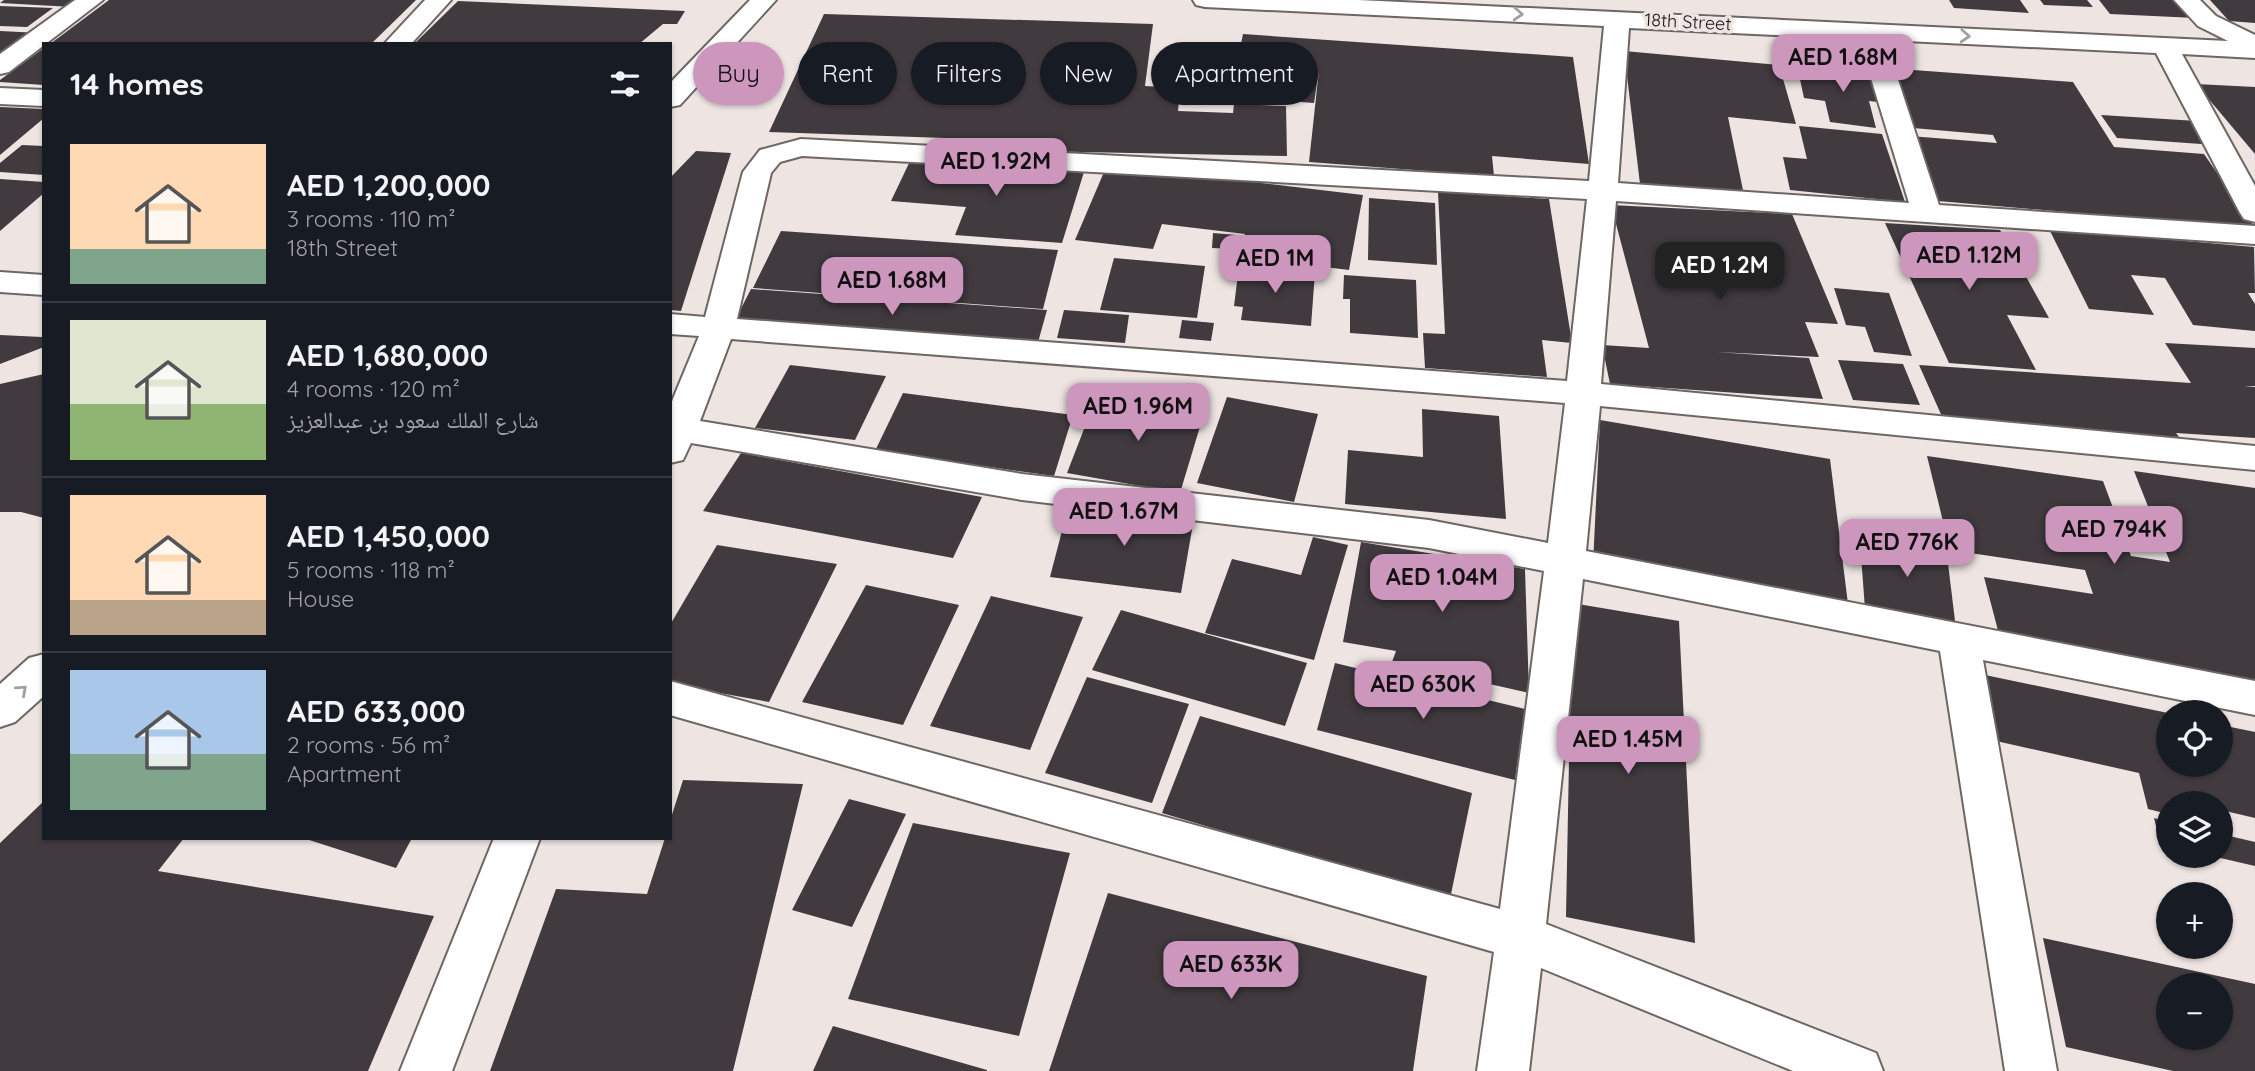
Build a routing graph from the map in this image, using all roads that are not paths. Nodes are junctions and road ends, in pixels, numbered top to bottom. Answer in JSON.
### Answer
{"nodes":[{"id":1,"x":91,"y":0,"type":"edge"},
{"id":2,"x":439,"y":0,"type":"edge"},
{"id":3,"x":764,"y":0,"type":"edge"},
{"id":4,"x":1205,"y":0,"type":"edge"},
{"id":5,"x":2186,"y":0,"type":"edge"},
{"id":6,"x":1429,"y":5,"type":"edge"},
{"id":7,"x":1617,"y":19,"type":"junction"},
{"id":8,"x":1870,"y":32,"type":"junction"},
{"id":9,"x":399,"y":42,"type":"edge"},
{"id":10,"x":2255,"y":44,"type":"edge"},
{"id":11,"x":2165,"y":46,"type":"junction"},
{"id":12,"x":2255,"y":50,"type":"edge"},
{"id":13,"x":0,"y":66,"type":"edge"},
{"id":14,"x":0,"y":96,"type":"edge"},
{"id":15,"x":672,"y":97,"type":"edge"},
{"id":16,"x":42,"y":98,"type":"edge"},
{"id":17,"x":1604,"y":191,"type":"junction"},
{"id":18,"x":1927,"y":212,"type":"junction"},
{"id":19,"x":2255,"y":214,"type":"edge"},
{"id":20,"x":2255,"y":235,"type":"edge"},
{"id":21,"x":0,"y":282,"type":"edge"},
{"id":22,"x":42,"y":285,"type":"edge"},
{"id":23,"x":672,"y":324,"type":"edge"},
{"id":24,"x":719,"y":327,"type":"junction"},
{"id":25,"x":1583,"y":393,"type":"junction"},
{"id":26,"x":675,"y":440,"type":"edge"},
{"id":27,"x":2255,"y":458,"type":"edge"},
{"id":28,"x":1563,"y":562,"type":"junction"},
{"id":29,"x":1959,"y":639,"type":"junction"},
{"id":30,"x":42,"y":672,"type":"edge"},
{"id":31,"x":2255,"y":698,"type":"edge"},
{"id":32,"x":672,"y":699,"type":"edge"},
{"id":33,"x":0,"y":710,"type":"edge"},
{"id":34,"x":516,"y":840,"type":"edge"},
{"id":35,"x":1521,"y":937,"type":"junction"},
{"id":36,"x":426,"y":1071,"type":"edge"},
{"id":37,"x":1503,"y":1071,"type":"edge"},
{"id":38,"x":1857,"y":1071,"type":"edge"},
{"id":39,"x":2031,"y":1071,"type":"edge"}],
"edges":[{"from":1,"to":13,"type":"street"},
{"from":2,"to":9,"type":"street"},
{"from":3,"to":15,"type":"street"},
{"from":4,"to":6,"type":"street","name":"18th Street"},
{"from":5,"to":10,"type":"street"},
{"from":6,"to":7,"type":"street","name":"18th Street","one_way":true},
{"from":7,"to":8,"type":"street","name":"18th Street"},
{"from":7,"to":17,"type":"street"},
{"from":8,"to":11,"type":"street","name":"18th Street","one_way":true},
{"from":8,"to":18,"type":"street"},
{"from":11,"to":12,"type":"street","name":"18th Street"},
{"from":11,"to":19,"type":"street"},
{"from":14,"to":16,"type":"street"},
{"from":17,"to":18,"type":"street"},
{"from":17,"to":24,"type":"street"},
{"from":17,"to":25,"type":"street"},
{"from":18,"to":20,"type":"street"},
{"from":21,"to":22,"type":"street"},
{"from":23,"to":24,"type":"street"},
{"from":24,"to":25,"type":"street"},
{"from":24,"to":26,"type":"street"},
{"from":25,"to":27,"type":"street"},
{"from":25,"to":28,"type":"street"},
{"from":26,"to":28,"type":"street"},
{"from":28,"to":29,"type":"street"},
{"from":28,"to":35,"type":"street"},
{"from":29,"to":31,"type":"street"},
{"from":29,"to":39,"type":"street"},
{"from":33,"to":30,"type":"street","one_way":true},
{"from":32,"to":35,"type":"street"},
{"from":34,"to":36,"type":"street"},
{"from":35,"to":37,"type":"street"},
{"from":35,"to":38,"type":"street"}]}
